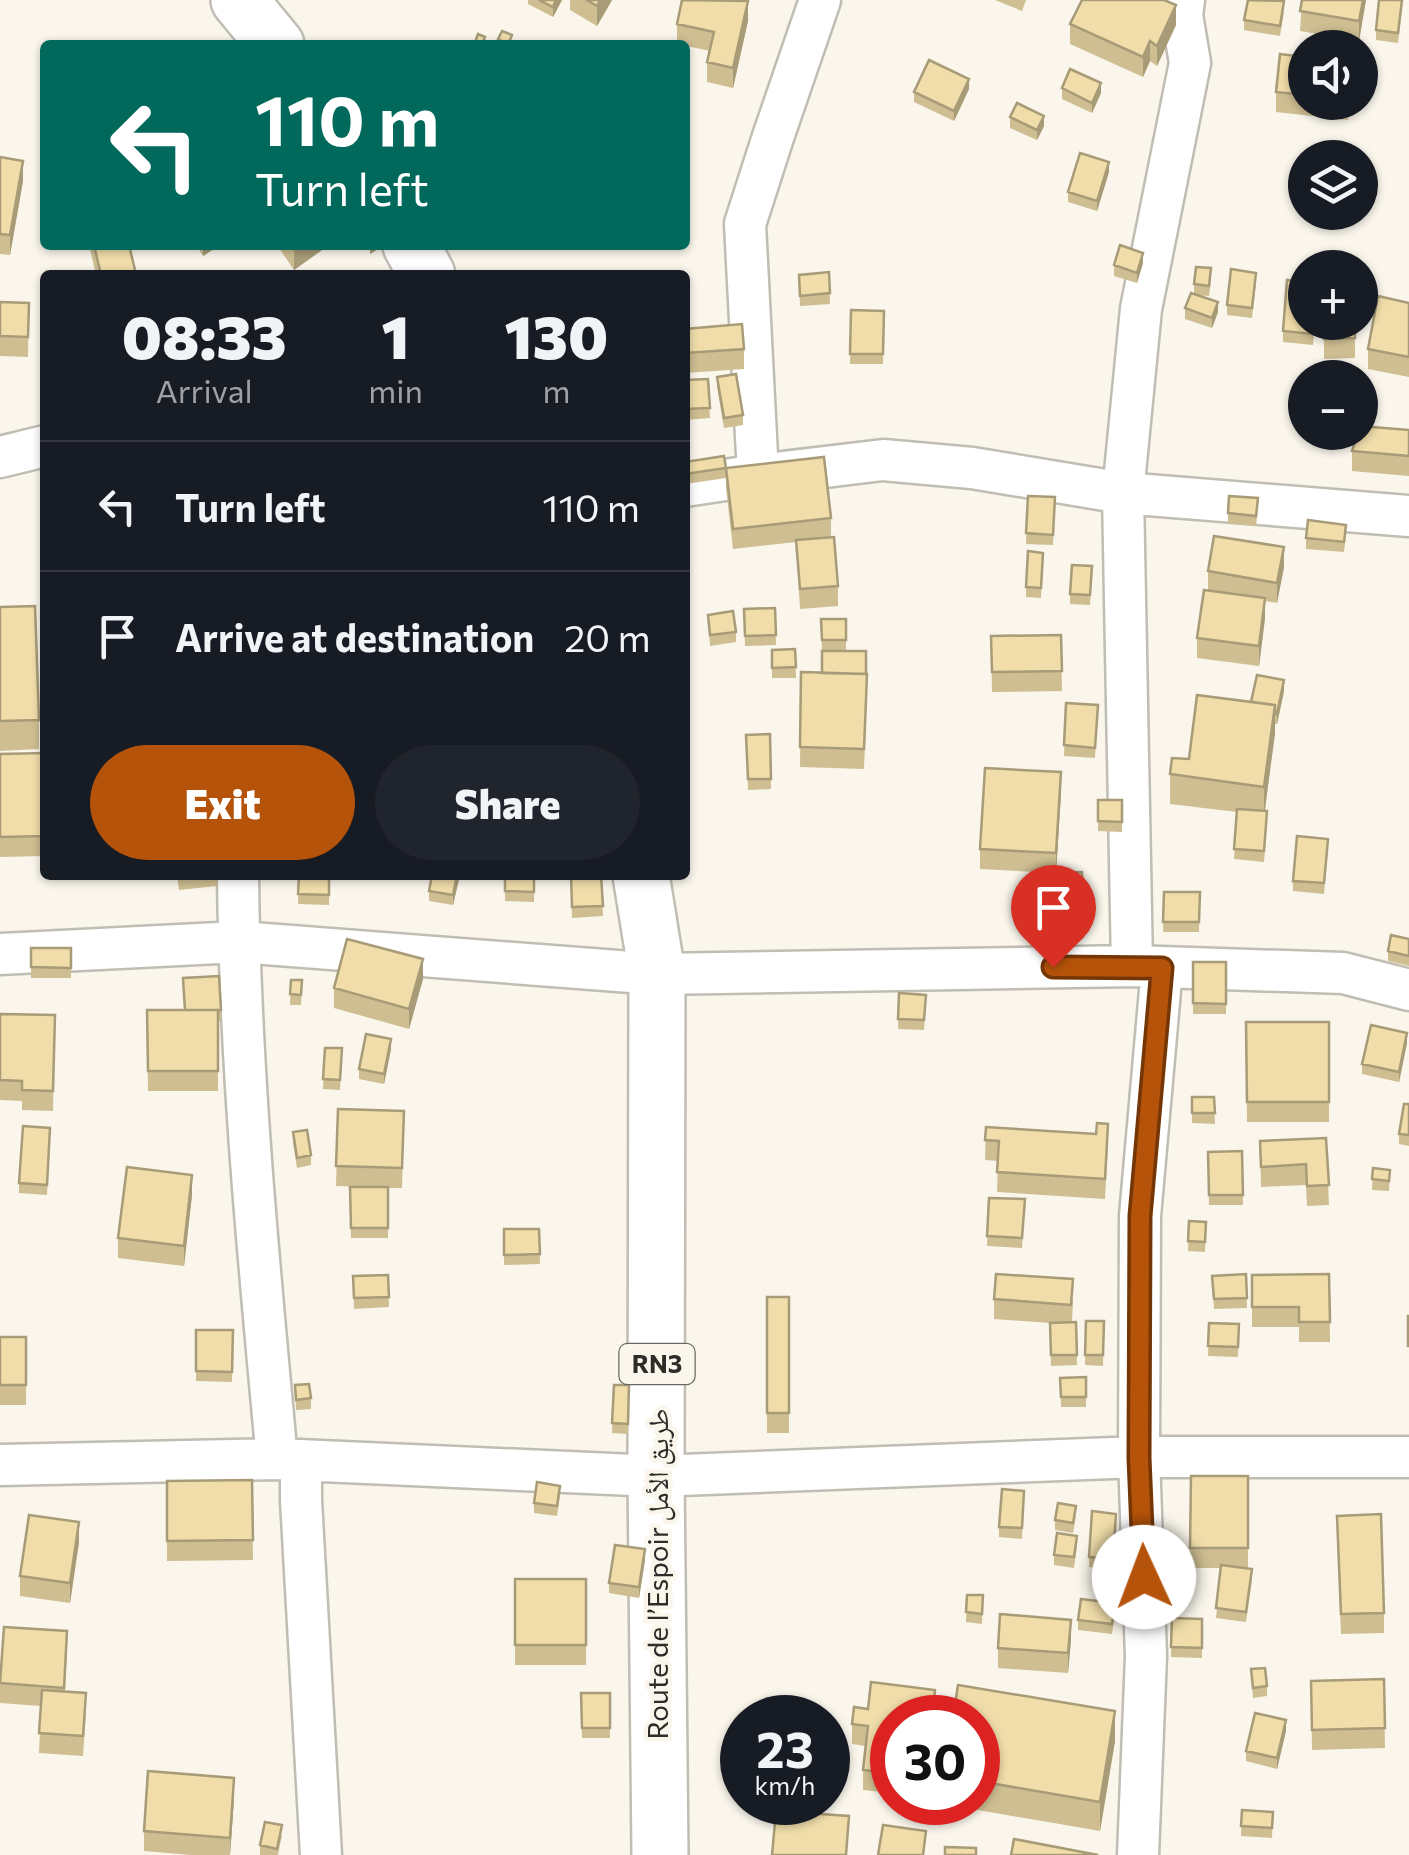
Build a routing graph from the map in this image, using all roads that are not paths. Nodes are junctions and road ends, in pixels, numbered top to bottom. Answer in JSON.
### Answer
{"nodes":[{"id":1,"x":239,"y":0,"type":"edge"},
{"id":2,"x":820,"y":0,"type":"edge"},
{"id":3,"x":1184,"y":0,"type":"edge"},
{"id":4,"x":272,"y":40,"type":"edge"},
{"id":5,"x":40,"y":447,"type":"edge"},
{"id":6,"x":0,"y":457,"type":"edge"},
{"id":7,"x":758,"y":475,"type":"junction"},
{"id":8,"x":690,"y":485,"type":"edge"},
{"id":9,"x":1123,"y":493,"type":"junction"},
{"id":10,"x":1409,"y":516,"type":"edge"},
{"id":11,"x":238,"y":880,"type":"edge"},
{"id":12,"x":642,"y":880,"type":"edge"},
{"id":13,"x":239,"y":942,"type":"junction"},
{"id":14,"x":0,"y":954,"type":"edge"},
{"id":15,"x":1147,"y":967,"type":"junction"},
{"id":16,"x":657,"y":974,"type":"junction"},
{"id":17,"x":1409,"y":990,"type":"edge"},
{"id":18,"x":1409,"y":1457,"type":"edge"},
{"id":19,"x":1139,"y":1458,"type":"junction"},
{"id":20,"x":289,"y":1459,"type":"junction"},
{"id":21,"x":0,"y":1465,"type":"edge"},
{"id":22,"x":656,"y":1476,"type":"junction"},
{"id":23,"x":321,"y":1855,"type":"edge"},
{"id":24,"x":660,"y":1855,"type":"edge"},
{"id":25,"x":1138,"y":1855,"type":"edge"}],
"edges":[{"from":1,"to":4,"type":"highway"},
{"from":2,"to":7,"type":"street"},
{"from":3,"to":9,"type":"street"},
{"from":5,"to":6,"type":"street"},
{"from":7,"to":8,"type":"street"},
{"from":7,"to":9,"type":"street"},
{"from":9,"to":10,"type":"street"},
{"from":9,"to":15,"type":"street"},
{"from":11,"to":13,"type":"street"},
{"from":12,"to":16,"type":"highway","name":"Route de l’Espoir طريق الأمل","number":"RN3"},
{"from":13,"to":14,"type":"street"},
{"from":13,"to":16,"type":"street"},
{"from":13,"to":20,"type":"street"},
{"from":15,"to":16,"type":"street"},
{"from":15,"to":17,"type":"street"},
{"from":15,"to":19,"type":"street"},
{"from":16,"to":22,"type":"highway","name":"Route de l’Espoir طريق الأمل","number":"RN3"},
{"from":18,"to":19,"type":"street"},
{"from":19,"to":22,"type":"street"},
{"from":19,"to":25,"type":"street"},
{"from":20,"to":21,"type":"street"},
{"from":20,"to":22,"type":"street"},
{"from":20,"to":23,"type":"street"},
{"from":22,"to":24,"type":"highway","name":"Route de l’Espoir طريق الأمل","number":"RN3"}]}
